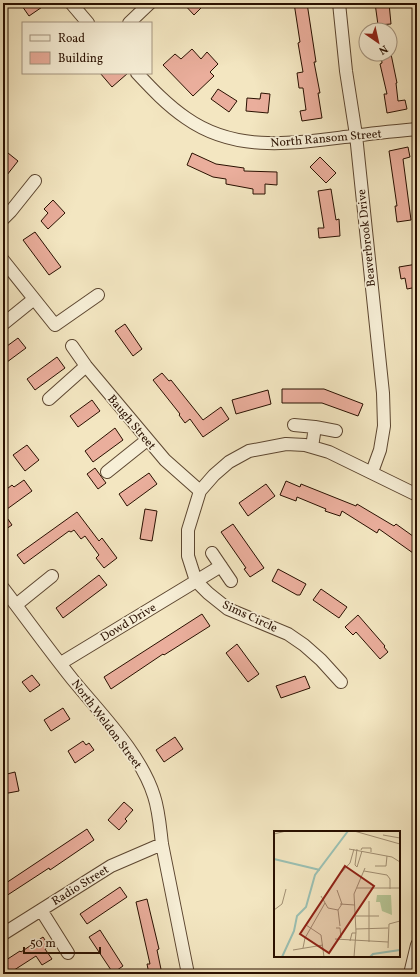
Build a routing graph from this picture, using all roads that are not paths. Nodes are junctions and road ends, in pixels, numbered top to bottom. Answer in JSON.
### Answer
{"nodes":[{"id":1,"x":71,"y":3,"type":"edge"},
{"id":2,"x":150,"y":3,"type":"edge"},
{"id":3,"x":339,"y":3,"type":"edge"},
{"id":4,"x":87,"y":22,"type":"edge"},
{"id":5,"x":130,"y":22,"type":"edge"},
{"id":6,"x":138,"y":74,"type":"edge"},
{"id":7,"x":417,"y":129,"type":"edge"},
{"id":8,"x":356,"y":135,"type":"junction"},
{"id":9,"x":34,"y":181,"type":"dead end"},
{"id":10,"x":3,"y":219,"type":"edge"},
{"id":11,"x":3,"y":260,"type":"edge"},
{"id":12,"x":98,"y":295,"type":"dead end"},
{"id":13,"x":34,"y":299,"type":"junction"},
{"id":14,"x":3,"y":324,"type":"edge"},
{"id":15,"x":72,"y":346,"type":"dead end"},
{"id":16,"x":86,"y":366,"type":"junction"},
{"id":17,"x":50,"y":399,"type":"dead end"},
{"id":18,"x":294,"y":425,"type":"dead end"},
{"id":19,"x":315,"y":427,"type":"junction"},
{"id":20,"x":336,"y":431,"type":"dead end"},
{"id":21,"x":147,"y":440,"type":"junction"},
{"id":22,"x":312,"y":447,"type":"junction"},
{"id":23,"x":107,"y":472,"type":"dead end"},
{"id":24,"x":372,"y":472,"type":"junction"},
{"id":25,"x":200,"y":491,"type":"junction"},
{"id":26,"x":417,"y":495,"type":"edge"},
{"id":27,"x":212,"y":553,"type":"dead end"},
{"id":28,"x":221,"y":566,"type":"junction"},
{"id":29,"x":52,"y":576,"type":"dead end"},
{"id":30,"x":196,"y":581,"type":"junction"},
{"id":31,"x":230,"y":581,"type":"dead end"},
{"id":32,"x":3,"y":588,"type":"edge"},
{"id":33,"x":16,"y":605,"type":"junction"},
{"id":34,"x":61,"y":663,"type":"junction"},
{"id":35,"x":341,"y":682,"type":"dead end"},
{"id":36,"x":162,"y":844,"type":"junction"},
{"id":37,"x":41,"y":910,"type":"junction"},
{"id":38,"x":3,"y":934,"type":"edge"},
{"id":39,"x":417,"y":945,"type":"edge"},
{"id":40,"x":68,"y":953,"type":"dead end"},
{"id":41,"x":188,"y":974,"type":"edge"},
{"id":42,"x":410,"y":974,"type":"edge"}],
"edges":[{"from":1,"to":4,"type":"street"},
{"from":2,"to":5,"type":"street"},
{"from":3,"to":8,"type":"street","name":"Beaverbrook Drive"},
{"from":6,"to":8,"type":"street","name":"North Ransom Street"},
{"from":7,"to":8,"type":"street","name":"North Ransom Street"},
{"from":8,"to":24,"type":"street","name":"Beaverbrook Drive"},
{"from":9,"to":10,"type":"street"},
{"from":11,"to":13,"type":"street"},
{"from":12,"to":13,"type":"street"},
{"from":13,"to":14,"type":"street"},
{"from":15,"to":16,"type":"street","name":"Baugh Street"},
{"from":16,"to":17,"type":"street"},
{"from":16,"to":21,"type":"street","name":"Baugh Street"},
{"from":18,"to":19,"type":"street"},
{"from":19,"to":20,"type":"street"},
{"from":19,"to":22,"type":"street"},
{"from":21,"to":23,"type":"street"},
{"from":21,"to":25,"type":"street","name":"Baugh Street"},
{"from":22,"to":24,"type":"street","name":"Sims Circle"},
{"from":22,"to":25,"type":"street","name":"Sims Circle"},
{"from":24,"to":26,"type":"street","name":"Sims Circle"},
{"from":25,"to":30,"type":"street","name":"Sims Circle"},
{"from":27,"to":28,"type":"street"},
{"from":28,"to":30,"type":"street","name":"Dowd Drive"},
{"from":28,"to":31,"type":"street"},
{"from":29,"to":33,"type":"street"},
{"from":30,"to":34,"type":"street","name":"Dowd Drive"},
{"from":30,"to":35,"type":"street","name":"Sims Circle"},
{"from":32,"to":33,"type":"street","name":"North Weldon Street"},
{"from":33,"to":34,"type":"street","name":"North Weldon Street"},
{"from":34,"to":36,"type":"street","name":"North Weldon Street"},
{"from":36,"to":37,"type":"street","name":"Radio Street"},
{"from":36,"to":41,"type":"street","name":"North Weldon Street"},
{"from":37,"to":38,"type":"street","name":"Radio Street"},
{"from":37,"to":40,"type":"street"},
{"from":39,"to":42,"type":"street"}]}
